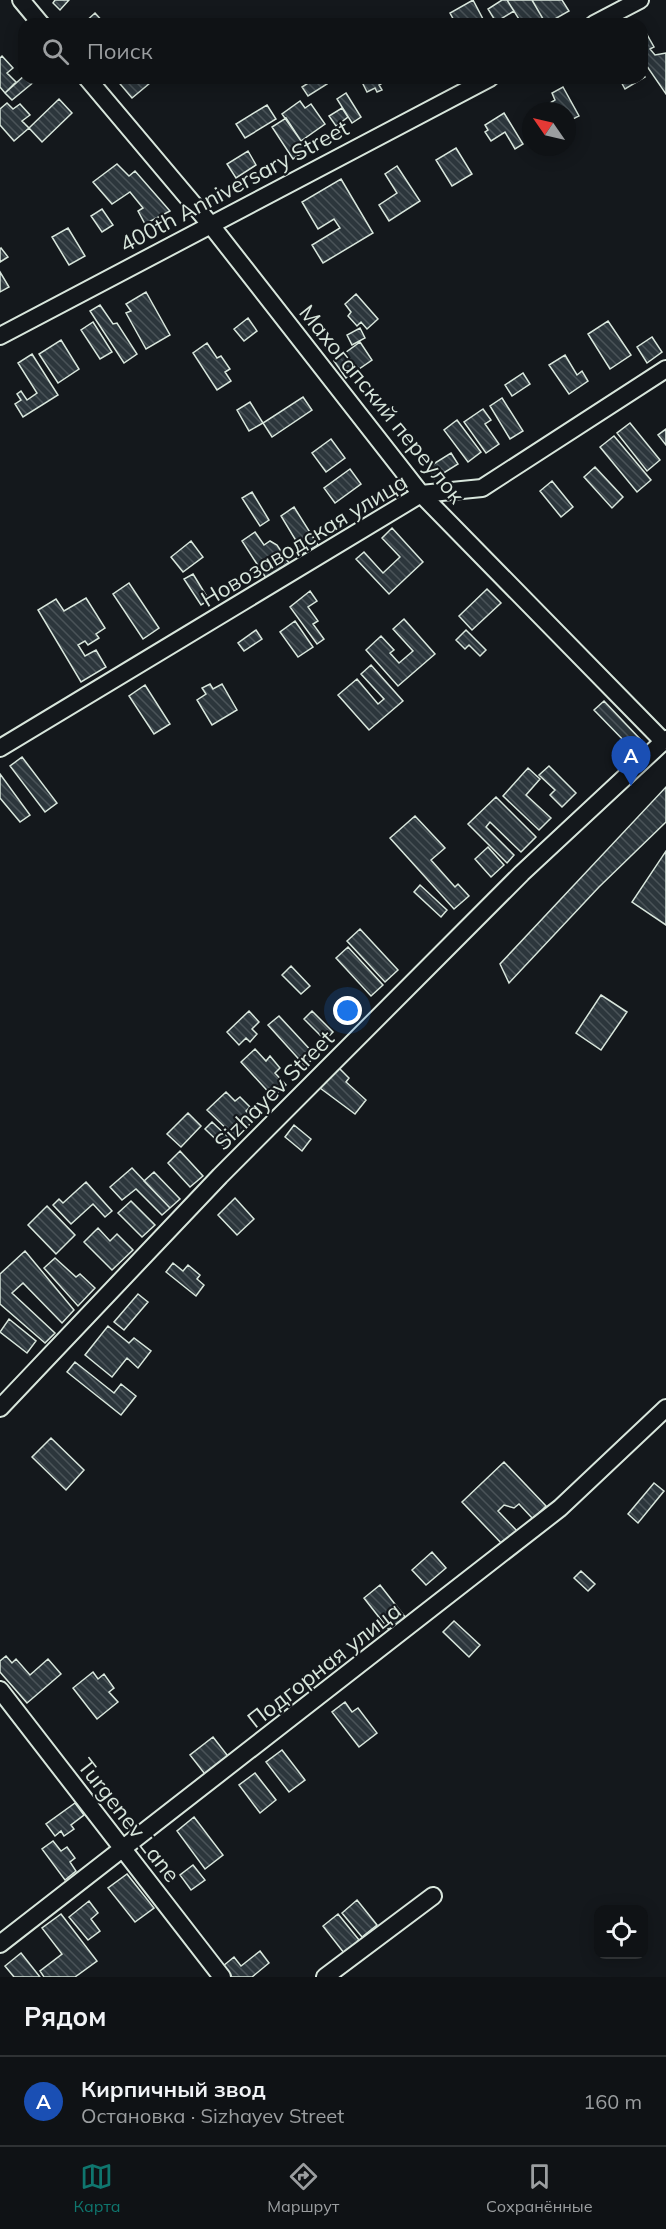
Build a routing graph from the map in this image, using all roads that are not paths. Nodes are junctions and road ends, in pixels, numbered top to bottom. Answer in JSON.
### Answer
{"nodes":[{"id":1,"x":21,"y":0,"type":"edge"},
{"id":2,"x":640,"y":0,"type":"edge"},
{"id":3,"x":36,"y":18,"type":"edge"},
{"id":4,"x":606,"y":18,"type":"edge"},
{"id":5,"x":92,"y":84,"type":"edge"},
{"id":6,"x":478,"y":84,"type":"edge"},
{"id":7,"x":210,"y":224,"type":"junction"},
{"id":8,"x":0,"y":336,"type":"edge"},
{"id":9,"x":666,"y":369,"type":"edge"},
{"id":10,"x":422,"y":494,"type":"junction"},
{"id":11,"x":665,"y":740,"type":"edge"},
{"id":12,"x":0,"y":748,"type":"edge"},
{"id":13,"x":0,"y":1408,"type":"edge"},
{"id":14,"x":666,"y":1408,"type":"edge"},
{"id":15,"x":0,"y":1690,"type":"edge"},
{"id":16,"x":124,"y":1850,"type":"junction"},
{"id":17,"x":433,"y":1896,"type":"dead end"},
{"id":18,"x":0,"y":1944,"type":"edge"},
{"id":19,"x":222,"y":1977,"type":"edge"},
{"id":20,"x":325,"y":1977,"type":"edge"}],
"edges":[{"from":1,"to":3,"type":"street"},
{"from":2,"to":4,"type":"street"},
{"from":5,"to":7,"type":"street","name":"Махогапский переулок"},
{"from":6,"to":7,"type":"street","name":"400th Anniversary Street"},
{"from":7,"to":8,"type":"street","name":"400th Anniversary Street"},
{"from":7,"to":10,"type":"street","name":"Махогапский переулок"},
{"from":9,"to":10,"type":"street","name":"Новозаводская улица"},
{"from":10,"to":11,"type":"street","name":"Махогапский переулок"},
{"from":10,"to":12,"type":"street","name":"Новозаводская улица"},
{"from":11,"to":13,"type":"street","name":"Sizhayev Street"},
{"from":14,"to":16,"type":"street","name":"Подгорная улица"},
{"from":15,"to":16,"type":"street","name":"Turgenev Lane"},
{"from":16,"to":18,"type":"street","name":"Подгорная улица"},
{"from":16,"to":19,"type":"street","name":"Turgenev Lane"},
{"from":17,"to":20,"type":"street"}]}
